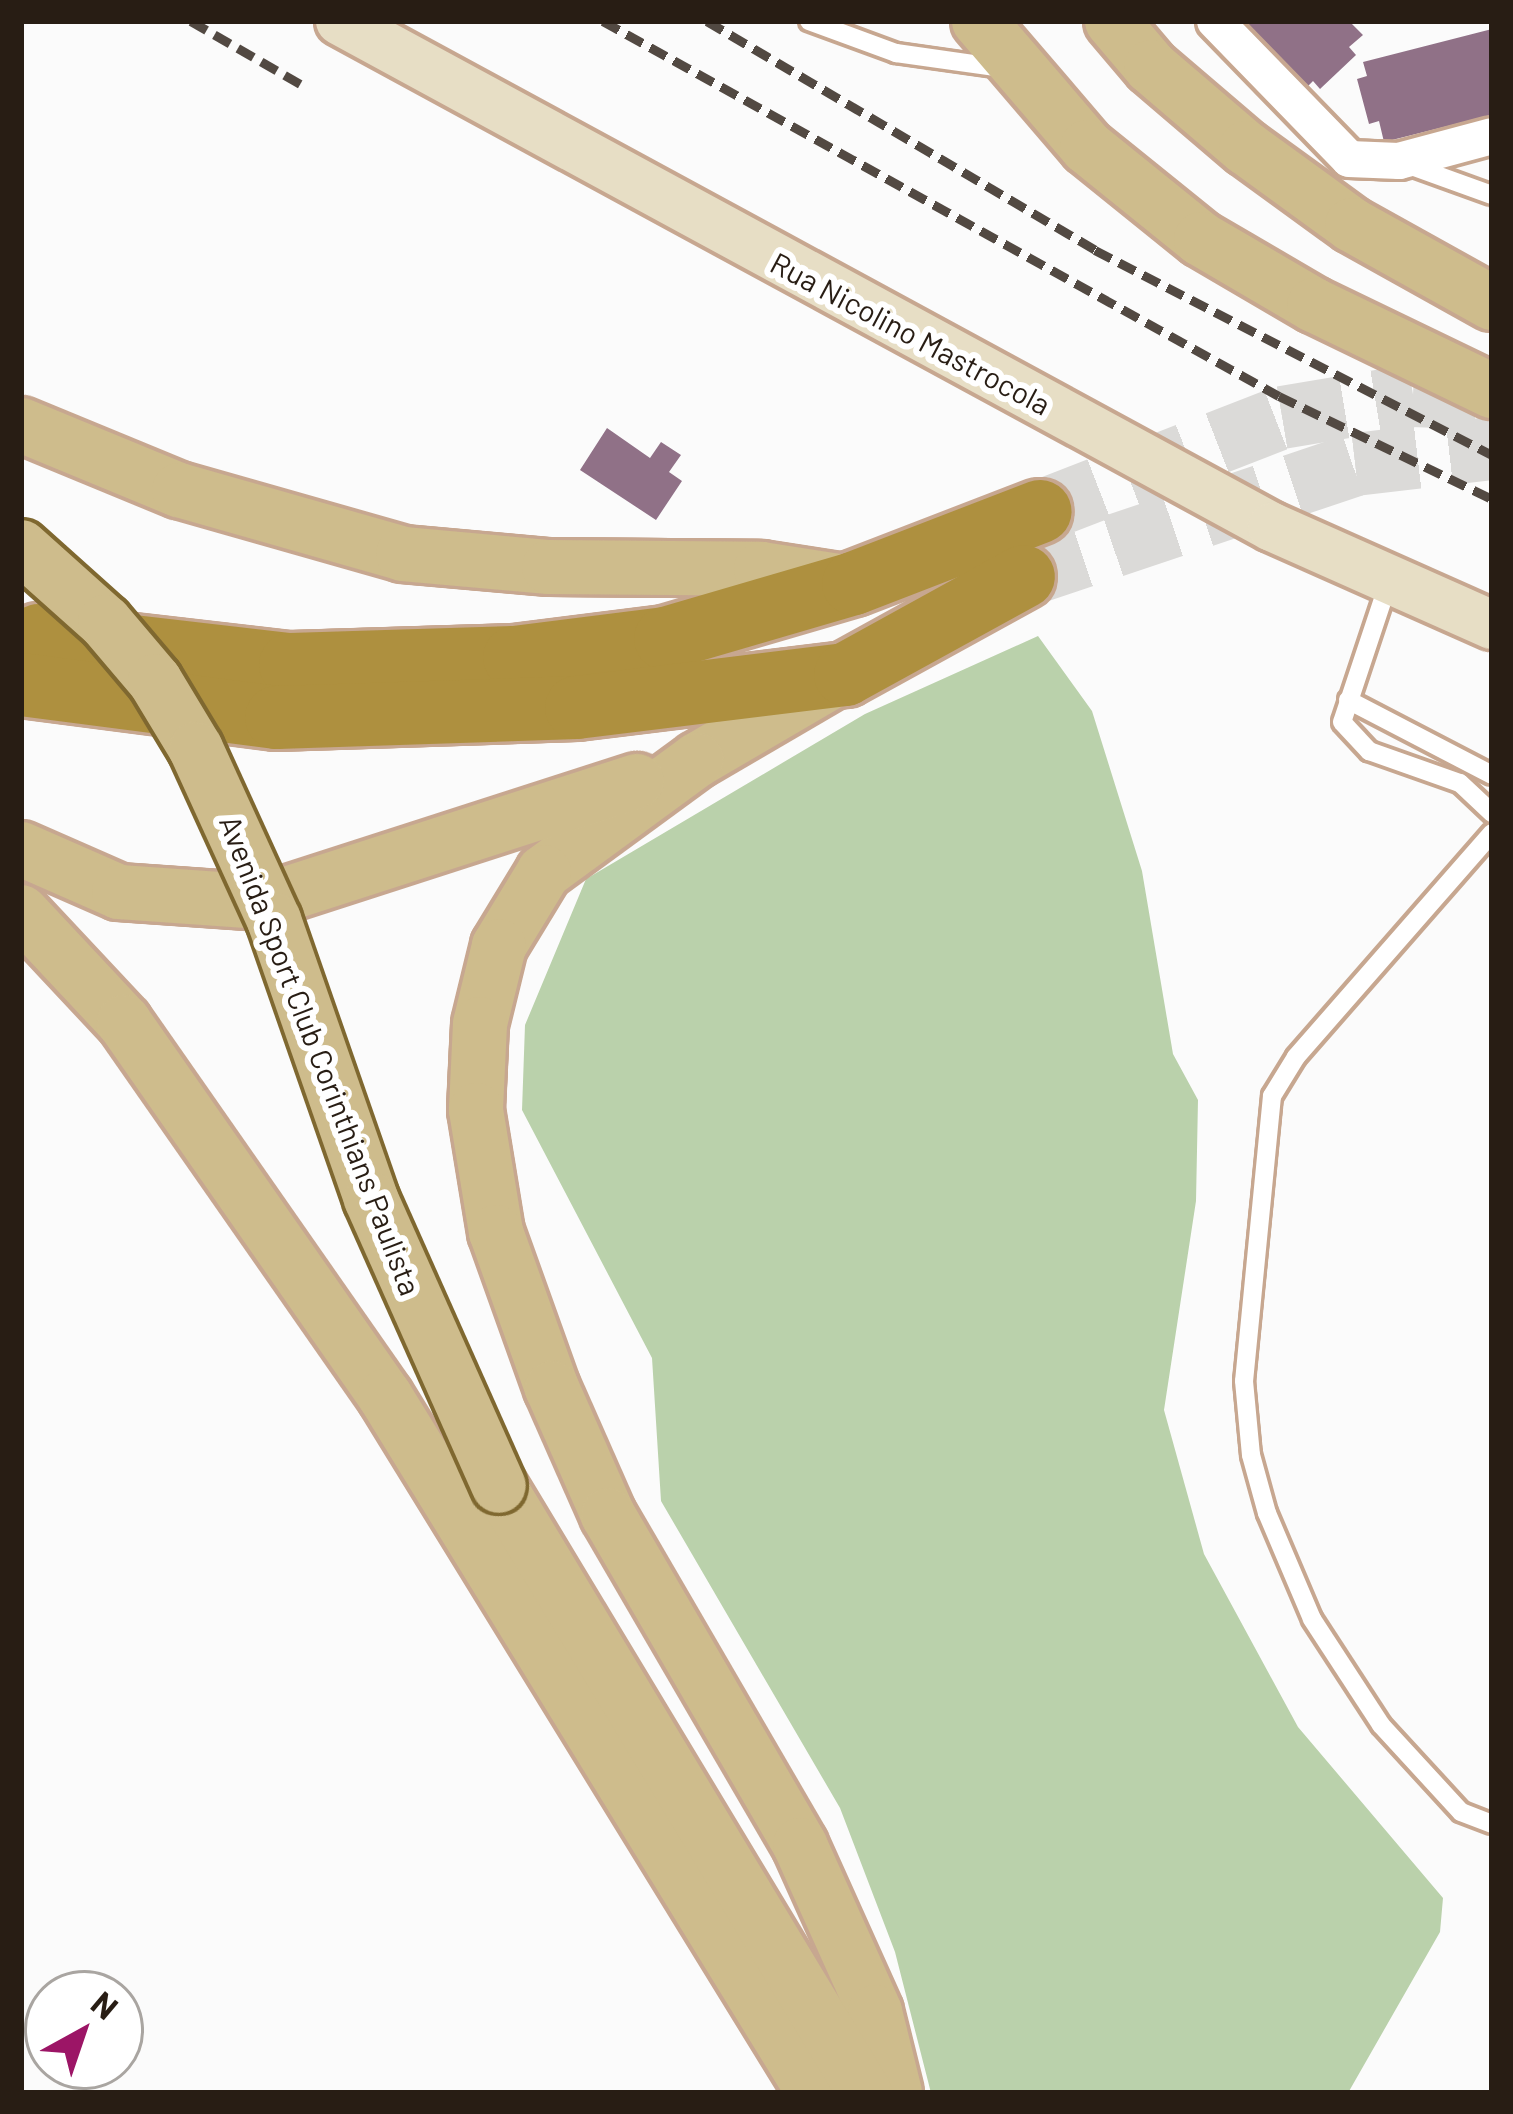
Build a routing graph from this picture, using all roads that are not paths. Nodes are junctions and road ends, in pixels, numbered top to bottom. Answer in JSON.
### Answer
{"nodes":[{"id":1,"x":340,"y":21,"type":"edge"},
{"id":2,"x":809,"y":21,"type":"edge"},
{"id":3,"x":979,"y":21,"type":"edge"},
{"id":4,"x":1112,"y":21,"type":"edge"},
{"id":5,"x":1215,"y":21,"type":"edge"},
{"id":6,"x":1015,"y":71,"type":"junction"},
{"id":7,"x":1492,"y":136,"type":"edge"},
{"id":8,"x":1399,"y":161,"type":"junction"},
{"id":9,"x":1492,"y":195,"type":"edge"},
{"id":10,"x":1492,"y":303,"type":"edge"},
{"id":11,"x":1492,"y":391,"type":"edge"},
{"id":12,"x":21,"y":425,"type":"edge"},
{"id":13,"x":1040,"y":511,"type":"tunnel mouth"},
{"id":14,"x":21,"y":547,"type":"edge"},
{"id":15,"x":1023,"y":576,"type":"tunnel mouth"},
{"id":16,"x":1390,"y":579,"type":"junction"},
{"id":17,"x":853,"y":583,"type":"junction"},
{"id":18,"x":1492,"y":625,"type":"edge"},
{"id":19,"x":29,"y":659,"type":"edge"},
{"id":20,"x":845,"y":674,"type":"junction"},
{"id":21,"x":1348,"y":700,"type":"junction"},
{"id":22,"x":697,"y":760,"type":"junction"},
{"id":23,"x":1492,"y":775,"type":"edge"},
{"id":24,"x":1492,"y":813,"type":"edge"},
{"id":25,"x":1492,"y":833,"type":"edge"},
{"id":26,"x":21,"y":849,"type":"edge"},
{"id":27,"x":21,"y":912,"type":"edge"},
{"id":28,"x":1492,"y":1824,"type":"edge"},
{"id":29,"x":814,"y":2093,"type":"edge"},
{"id":30,"x":865,"y":2093,"type":"edge"},
{"id":31,"x":895,"y":2093,"type":"edge"}],
"edges":[{"from":1,"to":16,"type":"street","name":"Rua Nicolino Mastrocola"},
{"from":2,"to":6,"type":"lane"},
{"from":3,"to":6,"type":"main road"},
{"from":4,"to":10,"type":"main road"},
{"from":5,"to":8,"type":"street"},
{"from":6,"to":11,"type":"main road"},
{"from":7,"to":8,"type":"street"},
{"from":8,"to":9,"type":"lane"},
{"from":12,"to":17,"type":"main road"},
{"from":13,"to":17,"type":"highway"},
{"from":14,"to":30,"type":"main road","name":"Avenida Sport Club Corinthians Paulista","bridge":true},
{"from":15,"to":20,"type":"highway"},
{"from":16,"to":18,"type":"street","name":"Rua Nicolino Mastrocola"},
{"from":16,"to":21,"type":"lane"},
{"from":17,"to":19,"type":"highway"},
{"from":19,"to":20,"type":"highway"},
{"from":20,"to":22,"type":"main road"},
{"from":21,"to":23,"type":"lane"},
{"from":21,"to":24,"type":"lane"},
{"from":22,"to":26,"type":"main road"},
{"from":22,"to":31,"type":"main road"},
{"from":25,"to":28,"type":"lane"},
{"from":27,"to":29,"type":"main road"}]}
